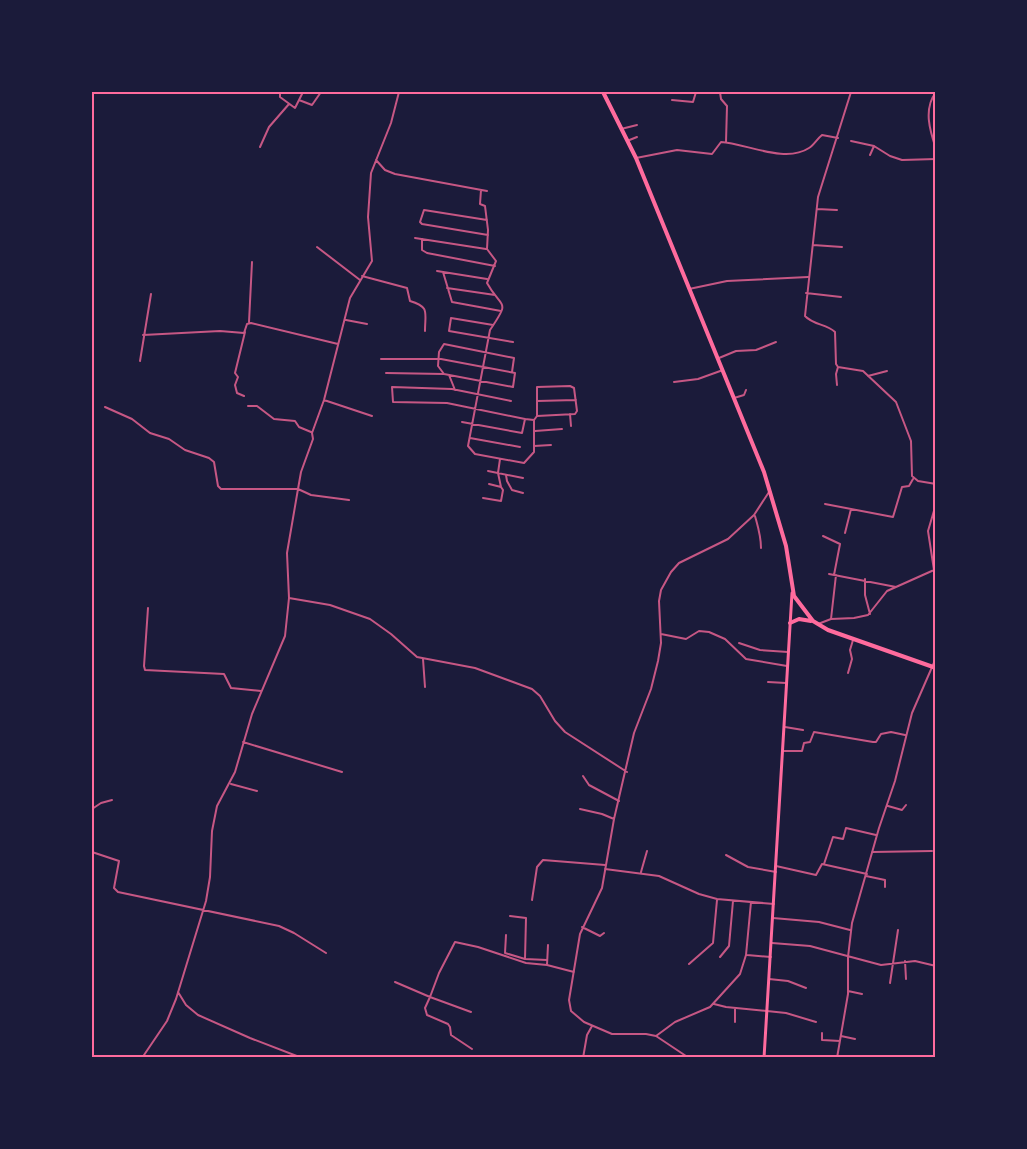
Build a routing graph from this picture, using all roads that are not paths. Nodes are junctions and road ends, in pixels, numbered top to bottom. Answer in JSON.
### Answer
{"nodes":[{"id":1,"x":280,"y":92,"type":"edge"},
{"id":2,"x":303,"y":92,"type":"edge"},
{"id":3,"x":321,"y":92,"type":"edge"},
{"id":4,"x":399,"y":92,"type":"edge"},
{"id":5,"x":603,"y":92,"type":"edge"},
{"id":6,"x":696,"y":92,"type":"edge"},
{"id":7,"x":720,"y":92,"type":"edge"},
{"id":8,"x":851,"y":92,"type":"edge"},
{"id":9,"x":935,"y":94,"type":"edge"},
{"id":10,"x":298,"y":100,"type":"junction"},
{"id":11,"x":672,"y":100,"type":"dead end"},
{"id":12,"x":289,"y":104,"type":"junction"},
{"id":13,"x":935,"y":117,"type":"edge"},
{"id":14,"x":928,"y":118,"type":"junction"},
{"id":15,"x":637,"y":125,"type":"dead end"},
{"id":16,"x":621,"y":129,"type":"junction"},
{"id":17,"x":637,"y":137,"type":"dead end"},
{"id":18,"x":838,"y":138,"type":"junction"},
{"id":19,"x":934,"y":139,"type":"edge"},
{"id":20,"x":627,"y":141,"type":"junction"},
{"id":21,"x":850,"y":141,"type":"dead end"},
{"id":22,"x":726,"y":142,"type":"junction"},
{"id":23,"x":874,"y":146,"type":"junction"},
{"id":24,"x":260,"y":147,"type":"dead end"},
{"id":25,"x":936,"y":149,"type":"edge"},
{"id":26,"x":870,"y":155,"type":"dead end"},
{"id":27,"x":636,"y":158,"type":"junction"},
{"id":28,"x":936,"y":159,"type":"edge"},
{"id":29,"x":376,"y":160,"type":"junction"},
{"id":30,"x":481,"y":190,"type":"junction"},
{"id":31,"x":487,"y":191,"type":"dead end"},
{"id":32,"x":817,"y":209,"type":"junction"},
{"id":33,"x":837,"y":210,"type":"dead end"},
{"id":34,"x":487,"y":220,"type":"junction"},
{"id":35,"x":488,"y":235,"type":"junction"},
{"id":36,"x":415,"y":238,"type":"dead end"},
{"id":37,"x":422,"y":239,"type":"junction"},
{"id":38,"x":813,"y":245,"type":"junction"},
{"id":39,"x":317,"y":247,"type":"dead end"},
{"id":40,"x":842,"y":247,"type":"dead end"},
{"id":41,"x":487,"y":249,"type":"junction"},
{"id":42,"x":252,"y":262,"type":"dead end"},
{"id":43,"x":495,"y":266,"type":"junction"},
{"id":44,"x":437,"y":271,"type":"dead end"},
{"id":45,"x":443,"y":272,"type":"junction"},
{"id":46,"x":362,"y":276,"type":"junction"},
{"id":47,"x":808,"y":277,"type":"junction"},
{"id":48,"x":488,"y":279,"type":"junction"},
{"id":49,"x":360,"y":280,"type":"junction"},
{"id":50,"x":447,"y":288,"type":"junction"},
{"id":51,"x":689,"y":289,"type":"junction"},
{"id":52,"x":806,"y":293,"type":"junction"},
{"id":53,"x":151,"y":294,"type":"dead end"},
{"id":54,"x":496,"y":296,"type":"junction"},
{"id":55,"x":841,"y":297,"type":"dead end"},
{"id":56,"x":502,"y":311,"type":"junction"},
{"id":57,"x":345,"y":320,"type":"junction"},
{"id":58,"x":249,"y":323,"type":"junction"},
{"id":59,"x":367,"y":324,"type":"dead end"},
{"id":60,"x":493,"y":326,"type":"junction"},
{"id":61,"x":425,"y":331,"type":"dead end"},
{"id":62,"x":245,"y":332,"type":"junction"},
{"id":63,"x":143,"y":335,"type":"junction"},
{"id":64,"x":488,"y":339,"type":"junction"},
{"id":65,"x":513,"y":342,"type":"dead end"},
{"id":66,"x":776,"y":342,"type":"dead end"},
{"id":67,"x":339,"y":344,"type":"junction"},
{"id":68,"x":485,"y":352,"type":"junction"},
{"id":69,"x":719,"y":358,"type":"junction"},
{"id":70,"x":381,"y":359,"type":"dead end"},
{"id":71,"x":438,"y":360,"type":"junction"},
{"id":72,"x":140,"y":361,"type":"dead end"},
{"id":73,"x":483,"y":367,"type":"junction"},
{"id":74,"x":838,"y":367,"type":"junction"},
{"id":75,"x":723,"y":370,"type":"junction"},
{"id":76,"x":887,"y":371,"type":"dead end"},
{"id":77,"x":512,"y":372,"type":"junction"},
{"id":78,"x":386,"y":373,"type":"dead end"},
{"id":79,"x":444,"y":374,"type":"junction"},
{"id":80,"x":449,"y":375,"type":"junction"},
{"id":81,"x":868,"y":376,"type":"junction"},
{"id":82,"x":480,"y":380,"type":"junction"},
{"id":83,"x":674,"y":382,"type":"dead end"},
{"id":84,"x":837,"y":385,"type":"dead end"},
{"id":85,"x":455,"y":390,"type":"junction"},
{"id":86,"x":746,"y":390,"type":"dead end"},
{"id":87,"x":477,"y":394,"type":"junction"},
{"id":88,"x":244,"y":396,"type":"dead end"},
{"id":89,"x":734,"y":398,"type":"junction"},
{"id":90,"x":576,"y":399,"type":"junction"},
{"id":91,"x":324,"y":400,"type":"junction"},
{"id":92,"x":511,"y":401,"type":"dead end"},
{"id":93,"x":537,"y":401,"type":"junction"},
{"id":94,"x":248,"y":406,"type":"dead end"},
{"id":95,"x":105,"y":407,"type":"dead end"},
{"id":96,"x":475,"y":409,"type":"junction"},
{"id":97,"x":570,"y":414,"type":"junction"},
{"id":98,"x":372,"y":416,"type":"dead end"},
{"id":99,"x":537,"y":416,"type":"junction"},
{"id":100,"x":525,"y":419,"type":"junction"},
{"id":101,"x":534,"y":420,"type":"junction"},
{"id":102,"x":462,"y":422,"type":"dead end"},
{"id":103,"x":472,"y":424,"type":"junction"},
{"id":104,"x":571,"y":426,"type":"dead end"},
{"id":105,"x":562,"y":429,"type":"dead end"},
{"id":106,"x":534,"y":431,"type":"junction"},
{"id":107,"x":312,"y":433,"type":"junction"},
{"id":108,"x":469,"y":438,"type":"junction"},
{"id":109,"x":551,"y":445,"type":"dead end"},
{"id":110,"x":534,"y":446,"type":"junction"},
{"id":111,"x":520,"y":447,"type":"dead end"},
{"id":112,"x":500,"y":459,"type":"junction"},
{"id":113,"x":488,"y":471,"type":"dead end"},
{"id":114,"x":498,"y":473,"type":"junction"},
{"id":115,"x":506,"y":475,"type":"junction"},
{"id":116,"x":523,"y":478,"type":"dead end"},
{"id":117,"x":913,"y":479,"type":"junction"},
{"id":118,"x":489,"y":484,"type":"dead end"},
{"id":119,"x":936,"y":484,"type":"edge"},
{"id":120,"x":501,"y":487,"type":"junction"},
{"id":121,"x":298,"y":489,"type":"junction"},
{"id":122,"x":769,"y":491,"type":"junction"},
{"id":123,"x":523,"y":493,"type":"dead end"},
{"id":124,"x":483,"y":498,"type":"dead end"},
{"id":125,"x":349,"y":500,"type":"dead end"},
{"id":126,"x":825,"y":504,"type":"dead end"},
{"id":127,"x":936,"y":504,"type":"edge"},
{"id":128,"x":851,"y":509,"type":"junction"},
{"id":129,"x":754,"y":514,"type":"junction"},
{"id":130,"x":845,"y":533,"type":"dead end"},
{"id":131,"x":823,"y":536,"type":"dead end"},
{"id":132,"x":761,"y":548,"type":"dead end"},
{"id":133,"x":935,"y":569,"type":"edge"},
{"id":134,"x":829,"y":574,"type":"dead end"},
{"id":135,"x":835,"y":575,"type":"junction"},
{"id":136,"x":864,"y":579,"type":"junction"},
{"id":137,"x":896,"y":587,"type":"junction"},
{"id":138,"x":792,"y":591,"type":"junction"},
{"id":139,"x":289,"y":598,"type":"junction"},
{"id":140,"x":148,"y":608,"type":"dead end"},
{"id":141,"x":870,"y":614,"type":"junction"},
{"id":142,"x":831,"y":619,"type":"junction"},
{"id":143,"x":813,"y":621,"type":"junction"},
{"id":144,"x":790,"y":623,"type":"junction"},
{"id":145,"x":818,"y":624,"type":"junction"},
{"id":146,"x":661,"y":634,"type":"junction"},
{"id":147,"x":853,"y":640,"type":"junction"},
{"id":148,"x":739,"y":643,"type":"dead end"},
{"id":149,"x":788,"y":652,"type":"junction"},
{"id":150,"x":936,"y":658,"type":"edge"},
{"id":151,"x":423,"y":659,"type":"junction"},
{"id":152,"x":787,"y":666,"type":"junction"},
{"id":153,"x":934,"y":667,"type":"edge"},
{"id":154,"x":848,"y":673,"type":"dead end"},
{"id":155,"x":768,"y":682,"type":"dead end"},
{"id":156,"x":786,"y":682,"type":"junction"},
{"id":157,"x":425,"y":687,"type":"dead end"},
{"id":158,"x":261,"y":691,"type":"junction"},
{"id":159,"x":784,"y":727,"type":"junction"},
{"id":160,"x":803,"y":730,"type":"dead end"},
{"id":161,"x":906,"y":736,"type":"junction"},
{"id":162,"x":243,"y":742,"type":"junction"},
{"id":163,"x":783,"y":751,"type":"junction"},
{"id":164,"x":342,"y":772,"type":"dead end"},
{"id":165,"x":627,"y":772,"type":"junction"},
{"id":166,"x":583,"y":776,"type":"dead end"},
{"id":167,"x":230,"y":783,"type":"junction"},
{"id":168,"x":257,"y":791,"type":"dead end"},
{"id":169,"x":112,"y":800,"type":"dead end"},
{"id":170,"x":619,"y":801,"type":"junction"},
{"id":171,"x":906,"y":805,"type":"dead end"},
{"id":172,"x":887,"y":806,"type":"junction"},
{"id":173,"x":92,"y":809,"type":"edge"},
{"id":174,"x":580,"y":809,"type":"dead end"},
{"id":175,"x":614,"y":819,"type":"junction"},
{"id":176,"x":876,"y":835,"type":"junction"},
{"id":177,"x":647,"y":851,"type":"dead end"},
{"id":178,"x":932,"y":851,"type":"dead end"},
{"id":179,"x":92,"y":852,"type":"edge"},
{"id":180,"x":872,"y":852,"type":"junction"},
{"id":181,"x":726,"y":855,"type":"dead end"},
{"id":182,"x":824,"y":864,"type":"junction"},
{"id":183,"x":776,"y":866,"type":"junction"},
{"id":184,"x":606,"y":867,"type":"junction"},
{"id":185,"x":641,"y":872,"type":"junction"},
{"id":186,"x":776,"y":873,"type":"junction"},
{"id":187,"x":867,"y":874,"type":"junction"},
{"id":188,"x":885,"y":887,"type":"dead end"},
{"id":189,"x":717,"y":899,"type":"junction"},
{"id":190,"x":532,"y":900,"type":"dead end"},
{"id":191,"x":733,"y":901,"type":"junction"},
{"id":192,"x":751,"y":902,"type":"junction"},
{"id":193,"x":774,"y":903,"type":"junction"},
{"id":194,"x":203,"y":911,"type":"junction"},
{"id":195,"x":510,"y":916,"type":"dead end"},
{"id":196,"x":773,"y":918,"type":"junction"},
{"id":197,"x":582,"y":927,"type":"junction"},
{"id":198,"x":850,"y":930,"type":"junction"},
{"id":199,"x":898,"y":930,"type":"dead end"},
{"id":200,"x":604,"y":933,"type":"dead end"},
{"id":201,"x":506,"y":935,"type":"dead end"},
{"id":202,"x":771,"y":943,"type":"junction"},
{"id":203,"x":548,"y":945,"type":"dead end"},
{"id":204,"x":326,"y":953,"type":"dead end"},
{"id":205,"x":746,"y":955,"type":"junction"},
{"id":206,"x":720,"y":957,"type":"dead end"},
{"id":207,"x":771,"y":957,"type":"junction"},
{"id":208,"x":848,"y":957,"type":"junction"},
{"id":209,"x":525,"y":959,"type":"junction"},
{"id":210,"x":547,"y":960,"type":"junction"},
{"id":211,"x":905,"y":961,"type":"junction"},
{"id":212,"x":689,"y":964,"type":"dead end"},
{"id":213,"x":892,"y":964,"type":"junction"},
{"id":214,"x":547,"y":965,"type":"junction"},
{"id":215,"x":936,"y":966,"type":"edge"},
{"id":216,"x":574,"y":972,"type":"junction"},
{"id":217,"x":769,"y":979,"type":"junction"},
{"id":218,"x":906,"y":979,"type":"dead end"},
{"id":219,"x":395,"y":982,"type":"dead end"},
{"id":220,"x":890,"y":983,"type":"dead end"},
{"id":221,"x":806,"y":988,"type":"dead end"},
{"id":222,"x":848,"y":991,"type":"junction"},
{"id":223,"x":178,"y":992,"type":"junction"},
{"id":224,"x":862,"y":994,"type":"dead end"},
{"id":225,"x":430,"y":997,"type":"junction"},
{"id":226,"x":714,"y":1004,"type":"junction"},
{"id":227,"x":735,"y":1008,"type":"junction"},
{"id":228,"x":767,"y":1011,"type":"junction"},
{"id":229,"x":471,"y":1012,"type":"dead end"},
{"id":230,"x":735,"y":1022,"type":"dead end"},
{"id":231,"x":816,"y":1022,"type":"dead end"},
{"id":232,"x":592,"y":1026,"type":"junction"},
{"id":233,"x":822,"y":1033,"type":"dead end"},
{"id":234,"x":656,"y":1036,"type":"junction"},
{"id":235,"x":841,"y":1036,"type":"junction"},
{"id":236,"x":855,"y":1039,"type":"dead end"},
{"id":237,"x":840,"y":1041,"type":"junction"},
{"id":238,"x":472,"y":1049,"type":"dead end"},
{"id":239,"x":802,"y":1057,"type":"edge"},
{"id":240,"x":142,"y":1058,"type":"edge"},
{"id":241,"x":302,"y":1058,"type":"edge"},
{"id":242,"x":583,"y":1058,"type":"edge"},
{"id":243,"x":688,"y":1058,"type":"edge"},
{"id":244,"x":764,"y":1058,"type":"edge"},
{"id":245,"x":808,"y":1058,"type":"edge"},
{"id":246,"x":837,"y":1058,"type":"edge"}],
"edges":[{"from":1,"to":12,"type":"street"},
{"from":2,"to":10,"type":"street"},
{"from":3,"to":10,"type":"street"},
{"from":4,"to":29,"type":"street"},
{"from":5,"to":16,"type":"main road"},
{"from":6,"to":11,"type":"street"},
{"from":7,"to":22,"type":"street"},
{"from":8,"to":18,"type":"street"},
{"from":9,"to":14,"type":"street"},
{"from":10,"to":12,"type":"street"},
{"from":12,"to":24,"type":"street"},
{"from":13,"to":14,"type":"street"},
{"from":14,"to":19,"type":"street"},
{"from":15,"to":16,"type":"street"},
{"from":16,"to":20,"type":"main road"},
{"from":17,"to":20,"type":"street"},
{"from":18,"to":22,"type":"street"},
{"from":18,"to":32,"type":"street"},
{"from":19,"to":25,"type":"street"},
{"from":20,"to":27,"type":"main road"},
{"from":21,"to":23,"type":"street"},
{"from":22,"to":27,"type":"street"},
{"from":23,"to":26,"type":"street"},
{"from":23,"to":28,"type":"street"},
{"from":27,"to":51,"type":"main road"},
{"from":29,"to":30,"type":"street"},
{"from":29,"to":46,"type":"street"},
{"from":30,"to":31,"type":"street"},
{"from":30,"to":34,"type":"street"},
{"from":32,"to":33,"type":"street"},
{"from":32,"to":38,"type":"street"},
{"from":34,"to":35,"type":"street"},
{"from":34,"to":35,"type":"street"},
{"from":35,"to":41,"type":"street"},
{"from":36,"to":37,"type":"street"},
{"from":37,"to":41,"type":"street"},
{"from":37,"to":43,"type":"street"},
{"from":38,"to":40,"type":"street"},
{"from":38,"to":47,"type":"street"},
{"from":39,"to":49,"type":"street"},
{"from":41,"to":43,"type":"street"},
{"from":42,"to":58,"type":"street"},
{"from":43,"to":48,"type":"street"},
{"from":44,"to":45,"type":"street"},
{"from":45,"to":48,"type":"street"},
{"from":45,"to":50,"type":"street"},
{"from":46,"to":49,"type":"street"},
{"from":46,"to":61,"type":"street"},
{"from":47,"to":51,"type":"street"},
{"from":47,"to":52,"type":"street"},
{"from":48,"to":54,"type":"street"},
{"from":49,"to":57,"type":"street"},
{"from":50,"to":54,"type":"street"},
{"from":50,"to":56,"type":"street"},
{"from":51,"to":69,"type":"main road"},
{"from":52,"to":55,"type":"street"},
{"from":52,"to":74,"type":"street"},
{"from":53,"to":63,"type":"street"},
{"from":54,"to":56,"type":"street"},
{"from":56,"to":60,"type":"street"},
{"from":57,"to":59,"type":"street"},
{"from":57,"to":67,"type":"street"},
{"from":58,"to":62,"type":"street"},
{"from":58,"to":67,"type":"street"},
{"from":60,"to":64,"type":"street"},
{"from":60,"to":64,"type":"street"},
{"from":62,"to":63,"type":"street"},
{"from":62,"to":88,"type":"street"},
{"from":63,"to":72,"type":"street"},
{"from":64,"to":65,"type":"street"},
{"from":64,"to":68,"type":"street"},
{"from":66,"to":69,"type":"street"},
{"from":67,"to":91,"type":"street"},
{"from":68,"to":71,"type":"street"},
{"from":68,"to":73,"type":"street"},
{"from":68,"to":77,"type":"street"},
{"from":69,"to":75,"type":"main road"},
{"from":70,"to":71,"type":"street"},
{"from":71,"to":73,"type":"street"},
{"from":71,"to":79,"type":"street"},
{"from":73,"to":77,"type":"street"},
{"from":73,"to":82,"type":"street"},
{"from":74,"to":81,"type":"street"},
{"from":74,"to":84,"type":"street"},
{"from":75,"to":83,"type":"street"},
{"from":75,"to":89,"type":"main road"},
{"from":76,"to":81,"type":"street"},
{"from":77,"to":82,"type":"street"},
{"from":78,"to":79,"type":"street"},
{"from":79,"to":80,"type":"street"},
{"from":80,"to":82,"type":"street"},
{"from":80,"to":85,"type":"street"},
{"from":81,"to":117,"type":"street"},
{"from":82,"to":87,"type":"street"},
{"from":85,"to":87,"type":"street"},
{"from":85,"to":96,"type":"street"},
{"from":86,"to":89,"type":"street"},
{"from":87,"to":92,"type":"street"},
{"from":87,"to":96,"type":"street"},
{"from":89,"to":122,"type":"main road"},
{"from":90,"to":93,"type":"street"},
{"from":90,"to":93,"type":"street"},
{"from":90,"to":97,"type":"street"},
{"from":91,"to":98,"type":"street"},
{"from":91,"to":107,"type":"street"},
{"from":93,"to":99,"type":"street"},
{"from":94,"to":107,"type":"street"},
{"from":95,"to":121,"type":"street"},
{"from":96,"to":100,"type":"street"},
{"from":96,"to":103,"type":"street"},
{"from":97,"to":99,"type":"street"},
{"from":97,"to":104,"type":"street"},
{"from":99,"to":101,"type":"street"},
{"from":100,"to":101,"type":"street"},
{"from":100,"to":103,"type":"street"},
{"from":101,"to":106,"type":"street"},
{"from":102,"to":103,"type":"street"},
{"from":103,"to":108,"type":"street"},
{"from":105,"to":106,"type":"street"},
{"from":106,"to":110,"type":"street"},
{"from":107,"to":121,"type":"street"},
{"from":108,"to":111,"type":"street"},
{"from":108,"to":112,"type":"street"},
{"from":109,"to":110,"type":"street"},
{"from":110,"to":112,"type":"street"},
{"from":112,"to":114,"type":"street"},
{"from":113,"to":114,"type":"street"},
{"from":114,"to":115,"type":"street"},
{"from":114,"to":120,"type":"street"},
{"from":115,"to":116,"type":"street"},
{"from":115,"to":123,"type":"street"},
{"from":117,"to":119,"type":"street"},
{"from":117,"to":128,"type":"street"},
{"from":118,"to":120,"type":"street"},
{"from":120,"to":124,"type":"street"},
{"from":121,"to":125,"type":"street"},
{"from":121,"to":139,"type":"street"},
{"from":122,"to":129,"type":"street"},
{"from":122,"to":138,"type":"main road"},
{"from":126,"to":128,"type":"street"},
{"from":127,"to":133,"type":"street"},
{"from":128,"to":130,"type":"street"},
{"from":129,"to":132,"type":"street"},
{"from":129,"to":146,"type":"street"},
{"from":131,"to":135,"type":"street"},
{"from":133,"to":137,"type":"street"},
{"from":134,"to":135,"type":"street"},
{"from":135,"to":136,"type":"street"},
{"from":135,"to":142,"type":"street"},
{"from":136,"to":137,"type":"street"},
{"from":136,"to":141,"type":"street"},
{"from":137,"to":141,"type":"street"},
{"from":138,"to":143,"type":"main road"},
{"from":138,"to":144,"type":"main road"},
{"from":139,"to":151,"type":"street"},
{"from":139,"to":158,"type":"street"},
{"from":140,"to":158,"type":"street"},
{"from":141,"to":142,"type":"street"},
{"from":142,"to":145,"type":"street"},
{"from":143,"to":144,"type":"main road"},
{"from":143,"to":145,"type":"main road"},
{"from":144,"to":149,"type":"main road"},
{"from":145,"to":147,"type":"main road"},
{"from":146,"to":152,"type":"street"},
{"from":146,"to":165,"type":"street"},
{"from":147,"to":153,"type":"main road"},
{"from":147,"to":154,"type":"street"},
{"from":148,"to":149,"type":"street"},
{"from":149,"to":152,"type":"main road"},
{"from":150,"to":153,"type":"street"},
{"from":151,"to":157,"type":"street"},
{"from":151,"to":165,"type":"street"},
{"from":152,"to":156,"type":"main road"},
{"from":153,"to":161,"type":"street"},
{"from":155,"to":156,"type":"street"},
{"from":156,"to":159,"type":"main road"},
{"from":158,"to":162,"type":"street"},
{"from":159,"to":160,"type":"street"},
{"from":159,"to":163,"type":"main road"},
{"from":161,"to":163,"type":"street"},
{"from":161,"to":172,"type":"street"},
{"from":162,"to":164,"type":"street"},
{"from":162,"to":167,"type":"street"},
{"from":163,"to":183,"type":"main road"},
{"from":165,"to":170,"type":"street"},
{"from":166,"to":170,"type":"street"},
{"from":167,"to":168,"type":"street"},
{"from":167,"to":194,"type":"street"},
{"from":169,"to":173,"type":"street"},
{"from":170,"to":175,"type":"street"},
{"from":171,"to":172,"type":"street"},
{"from":172,"to":176,"type":"street"},
{"from":174,"to":175,"type":"street"},
{"from":175,"to":184,"type":"street"},
{"from":176,"to":180,"type":"street"},
{"from":176,"to":182,"type":"street"},
{"from":177,"to":185,"type":"street"},
{"from":178,"to":180,"type":"street"},
{"from":179,"to":194,"type":"street"},
{"from":180,"to":187,"type":"street"},
{"from":181,"to":186,"type":"street"},
{"from":182,"to":183,"type":"street"},
{"from":182,"to":187,"type":"street"},
{"from":183,"to":186,"type":"main road"},
{"from":184,"to":185,"type":"street"},
{"from":184,"to":190,"type":"street"},
{"from":184,"to":197,"type":"street"},
{"from":185,"to":189,"type":"street"},
{"from":186,"to":193,"type":"main road"},
{"from":187,"to":188,"type":"street"},
{"from":187,"to":198,"type":"street"},
{"from":189,"to":191,"type":"street"},
{"from":189,"to":212,"type":"street"},
{"from":191,"to":192,"type":"street"},
{"from":191,"to":206,"type":"street"},
{"from":192,"to":193,"type":"street"},
{"from":192,"to":205,"type":"street"},
{"from":193,"to":196,"type":"main road"},
{"from":194,"to":204,"type":"street"},
{"from":194,"to":223,"type":"street"},
{"from":195,"to":209,"type":"street"},
{"from":196,"to":198,"type":"street"},
{"from":196,"to":202,"type":"main road"},
{"from":197,"to":200,"type":"street"},
{"from":197,"to":216,"type":"street"},
{"from":198,"to":208,"type":"street"},
{"from":199,"to":213,"type":"street"},
{"from":201,"to":209,"type":"street"},
{"from":202,"to":207,"type":"main road"},
{"from":202,"to":208,"type":"street"},
{"from":203,"to":210,"type":"street"},
{"from":205,"to":207,"type":"street"},
{"from":205,"to":226,"type":"street"},
{"from":207,"to":217,"type":"main road"},
{"from":208,"to":213,"type":"street"},
{"from":208,"to":222,"type":"street"},
{"from":209,"to":210,"type":"street"},
{"from":210,"to":214,"type":"street"},
{"from":211,"to":213,"type":"street"},
{"from":211,"to":215,"type":"street"},
{"from":211,"to":218,"type":"street"},
{"from":213,"to":220,"type":"street"},
{"from":214,"to":216,"type":"street"},
{"from":214,"to":225,"type":"street"},
{"from":216,"to":232,"type":"street"},
{"from":217,"to":221,"type":"street"},
{"from":217,"to":228,"type":"main road"},
{"from":219,"to":225,"type":"street"},
{"from":222,"to":224,"type":"street"},
{"from":222,"to":235,"type":"street"},
{"from":223,"to":240,"type":"street"},
{"from":223,"to":241,"type":"street"},
{"from":225,"to":229,"type":"street"},
{"from":225,"to":238,"type":"street"},
{"from":226,"to":227,"type":"street"},
{"from":226,"to":234,"type":"street"},
{"from":227,"to":228,"type":"street"},
{"from":227,"to":230,"type":"street"},
{"from":228,"to":231,"type":"street"},
{"from":228,"to":244,"type":"main road"},
{"from":232,"to":234,"type":"street"},
{"from":232,"to":242,"type":"street"},
{"from":233,"to":237,"type":"street"},
{"from":234,"to":243,"type":"street"},
{"from":235,"to":236,"type":"street"},
{"from":235,"to":237,"type":"street"},
{"from":237,"to":246,"type":"street"},
{"from":239,"to":245,"type":"street"}]}
